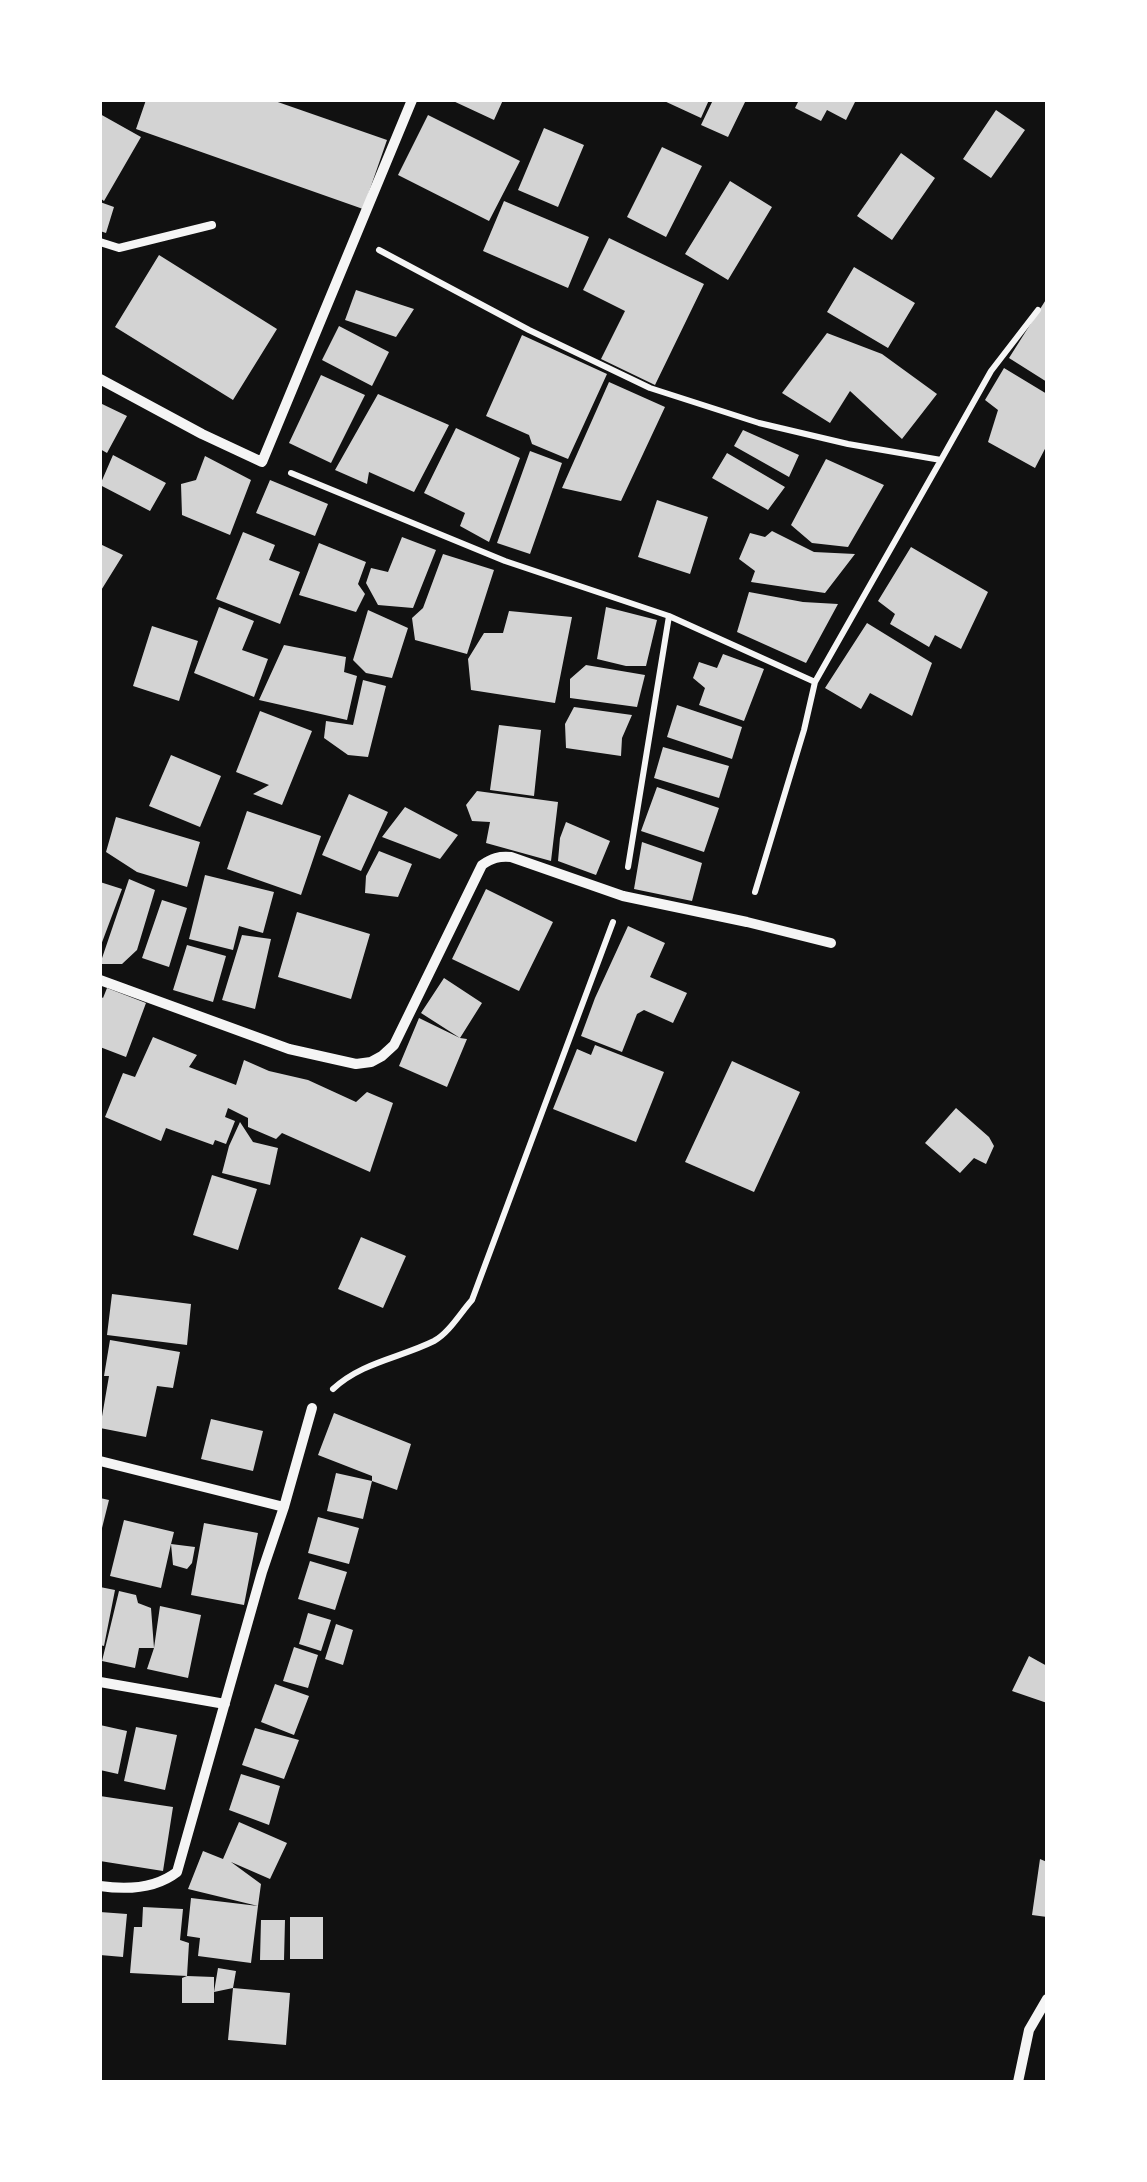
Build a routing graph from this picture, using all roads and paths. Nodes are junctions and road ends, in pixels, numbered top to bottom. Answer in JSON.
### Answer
{"nodes":[{"id":1,"x":412,"y":100,"type":"edge"},
{"id":2,"x":212,"y":225,"type":"dead end"},
{"id":3,"x":356,"y":238,"type":"junction"},
{"id":4,"x":100,"y":242,"type":"edge"},
{"id":5,"x":1038,"y":310,"type":"dead end"},
{"id":6,"x":100,"y":379,"type":"edge"},
{"id":7,"x":940,"y":460,"type":"junction"},
{"id":8,"x":262,"y":462,"type":"junction"},
{"id":9,"x":669,"y":616,"type":"junction"},
{"id":10,"x":815,"y":682,"type":"junction"},
{"id":11,"x":623,"y":896,"type":"junction"},
{"id":12,"x":746,"y":922,"type":"junction"},
{"id":13,"x":831,"y":943,"type":"dead end"},
{"id":14,"x":100,"y":980,"type":"edge"},
{"id":15,"x":312,"y":1408,"type":"joint"},
{"id":16,"x":100,"y":1462,"type":"edge"},
{"id":17,"x":284,"y":1507,"type":"junction"},
{"id":18,"x":100,"y":1682,"type":"edge"},
{"id":19,"x":225,"y":1704,"type":"junction"},
{"id":20,"x":100,"y":1886,"type":"edge"},
{"id":21,"x":1047,"y":1999,"type":"edge"},
{"id":22,"x":1018,"y":2082,"type":"edge"}],
"edges":[{"from":1,"to":3,"type":"street"},
{"from":2,"to":4,"type":"lane"},
{"from":3,"to":7,"type":"path"},
{"from":3,"to":8,"type":"street"},
{"from":5,"to":7,"type":"path"},
{"from":6,"to":8,"type":"street"},
{"from":7,"to":10,"type":"path"},
{"from":8,"to":9,"type":"path"},
{"from":9,"to":10,"type":"path"},
{"from":9,"to":11,"type":"path"},
{"from":10,"to":12,"type":"path"},
{"from":11,"to":12,"type":"street"},
{"from":11,"to":14,"type":"street"},
{"from":11,"to":15,"type":"path"},
{"from":12,"to":13,"type":"street"},
{"from":15,"to":17,"type":"street"},
{"from":16,"to":17,"type":"street"},
{"from":17,"to":19,"type":"street"},
{"from":18,"to":19,"type":"street"},
{"from":19,"to":20,"type":"street"},
{"from":21,"to":22,"type":"street"}]}
